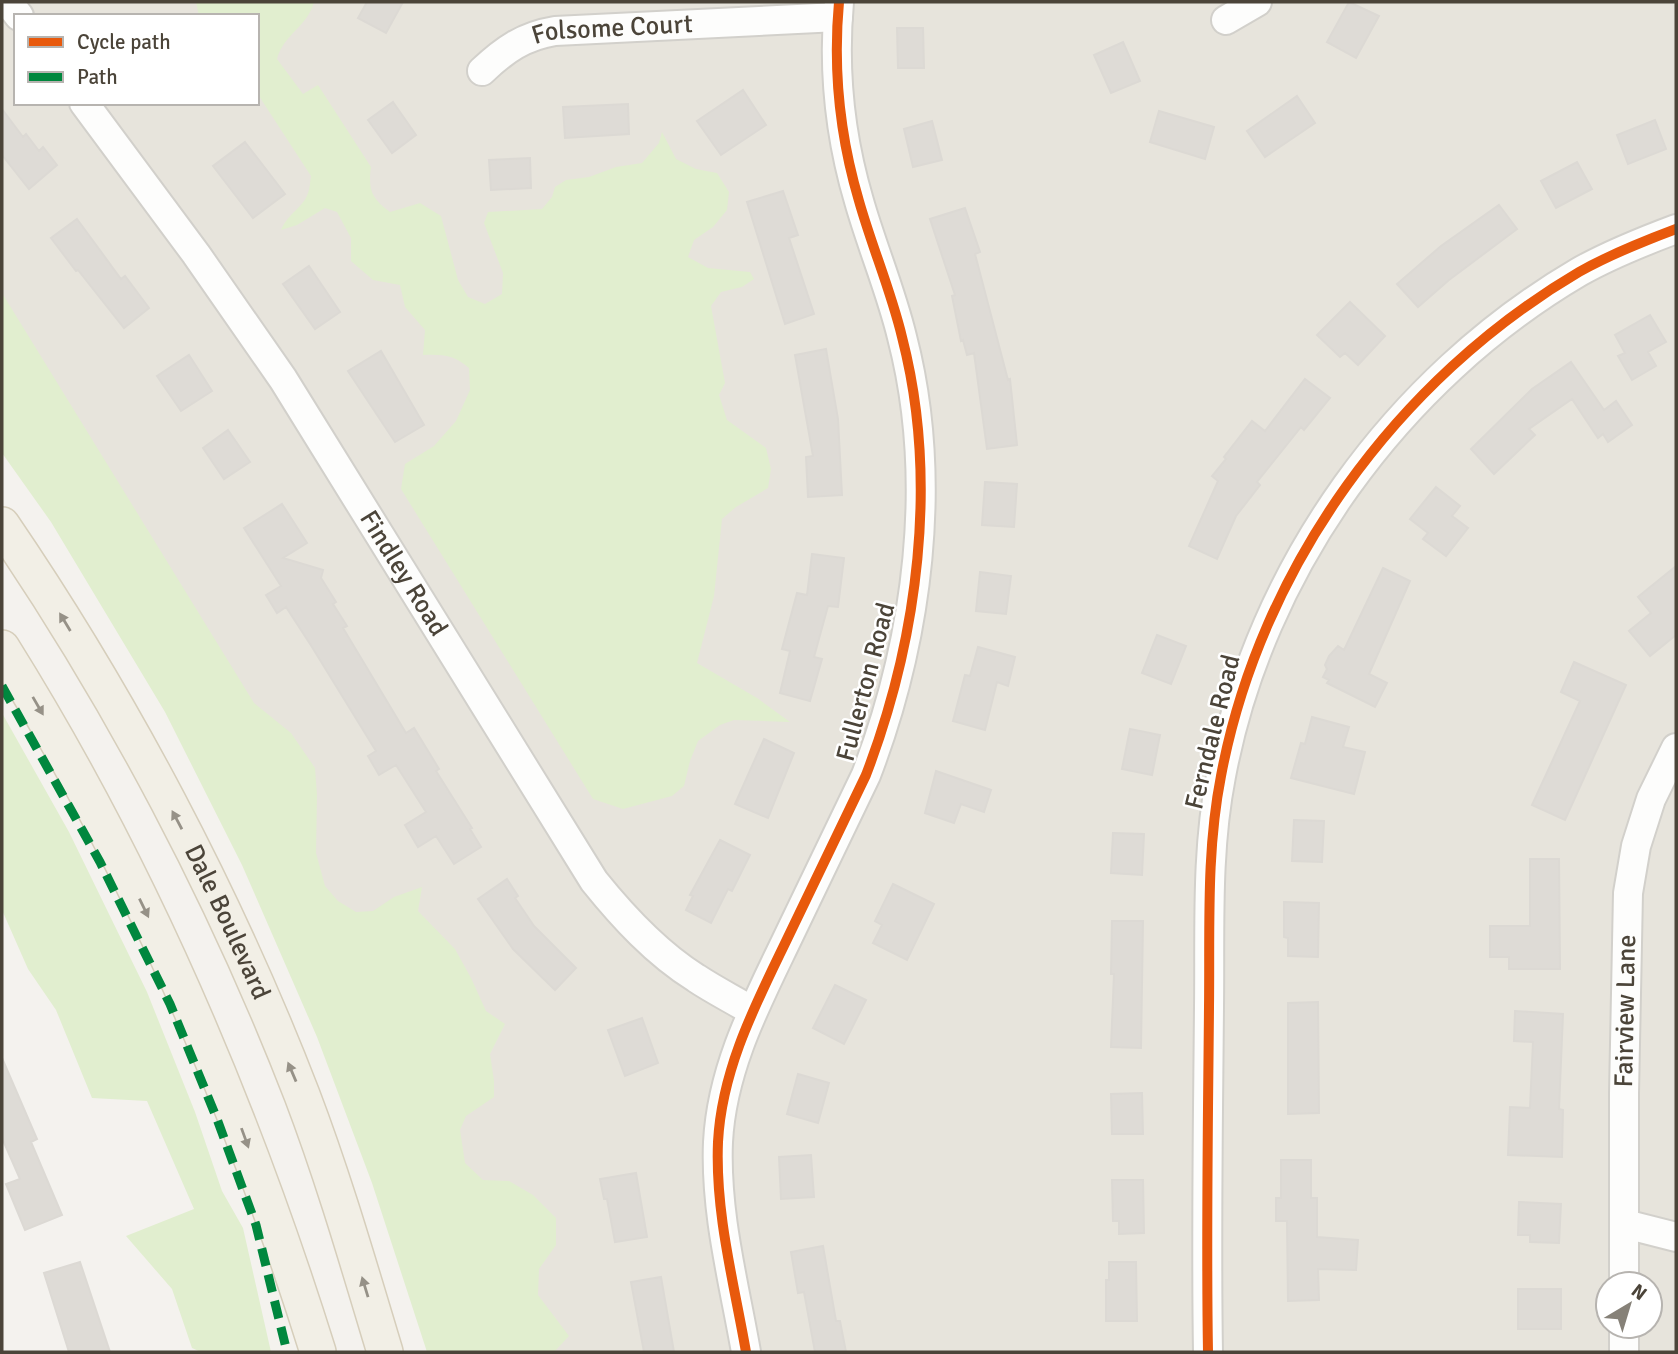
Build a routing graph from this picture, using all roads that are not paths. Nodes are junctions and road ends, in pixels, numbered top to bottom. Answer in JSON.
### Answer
{"nodes":[{"id":1,"x":1257,"y":2,"type":"edge"},
{"id":2,"x":839,"y":10,"type":"edge"},
{"id":3,"x":1226,"y":20,"type":"dead end"},
{"id":4,"x":482,"y":71,"type":"dead end"},
{"id":5,"x":85,"y":105,"type":"edge"},
{"id":6,"x":1676,"y":229,"type":"edge"},
{"id":7,"x":2,"y":524,"type":"edge"},
{"id":8,"x":2,"y":648,"type":"edge"},
{"id":9,"x":1676,"y":748,"type":"edge"},
{"id":10,"x":752,"y":1011,"type":"junction"},
{"id":11,"x":1625,"y":1224,"type":"junction"},
{"id":12,"x":1676,"y":1237,"type":"edge"},
{"id":13,"x":1624,"y":1270,"type":"edge"},
{"id":14,"x":318,"y":1352,"type":"edge"},
{"id":15,"x":385,"y":1352,"type":"edge"},
{"id":16,"x":747,"y":1352,"type":"edge"},
{"id":17,"x":1208,"y":1352,"type":"edge"}],
"edges":[{"from":1,"to":3,"type":"street"},
{"from":2,"to":4,"type":"street","name":"Folsome Court"},
{"from":2,"to":10,"type":"street","name":"Fullerton Road"},
{"from":5,"to":10,"type":"street","name":"Findley Road"},
{"from":6,"to":17,"type":"street","name":"Ferndale Road"},
{"from":15,"to":7,"type":"main road","name":"Dale Boulevard","one_way":true},
{"from":8,"to":14,"type":"main road","one_way":true},
{"from":9,"to":11,"type":"street","name":"Fairview Lane"},
{"from":10,"to":16,"type":"street","name":"Fullerton Road"},
{"from":11,"to":12,"type":"street"},
{"from":11,"to":13,"type":"street","name":"Fairview Lane"}]}
